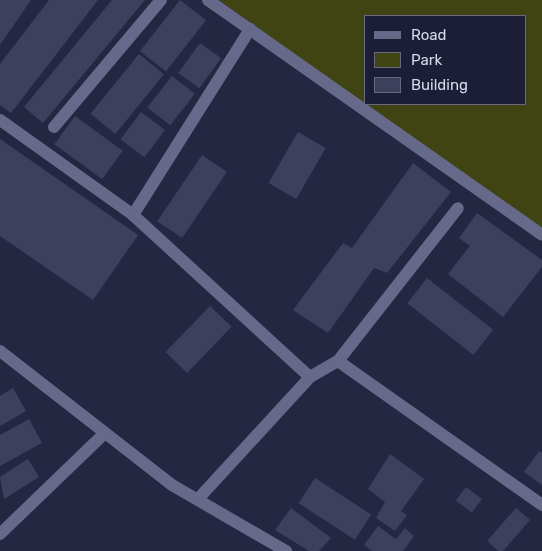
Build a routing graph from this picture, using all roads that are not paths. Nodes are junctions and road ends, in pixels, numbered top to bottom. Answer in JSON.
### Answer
{"nodes":[{"id":1,"x":161,"y":0,"type":"edge"},
{"id":2,"x":208,"y":0,"type":"edge"},
{"id":3,"x":250,"y":29,"type":"junction"},
{"id":4,"x":0,"y":120,"type":"edge"},
{"id":5,"x":54,"y":127,"type":"dead end"},
{"id":6,"x":458,"y":208,"type":"dead end"},
{"id":7,"x":133,"y":215,"type":"junction"},
{"id":8,"x":542,"y":235,"type":"edge"},
{"id":9,"x":0,"y":351,"type":"edge"},
{"id":10,"x":338,"y":361,"type":"junction"},
{"id":11,"x":310,"y":377,"type":"junction"},
{"id":12,"x":104,"y":434,"type":"junction"},
{"id":13,"x":198,"y":499,"type":"junction"},
{"id":14,"x":542,"y":505,"type":"edge"},
{"id":15,"x":0,"y":534,"type":"edge"},
{"id":16,"x":286,"y":551,"type":"edge"}],
"edges":[{"from":1,"to":5,"type":"street"},
{"from":2,"to":3,"type":"street"},
{"from":3,"to":7,"type":"street"},
{"from":3,"to":8,"type":"street"},
{"from":4,"to":7,"type":"street"},
{"from":6,"to":10,"type":"street"},
{"from":7,"to":11,"type":"street"},
{"from":9,"to":12,"type":"street"},
{"from":10,"to":11,"type":"street"},
{"from":10,"to":14,"type":"street"},
{"from":11,"to":13,"type":"street"},
{"from":12,"to":13,"type":"street"},
{"from":12,"to":15,"type":"street"},
{"from":13,"to":16,"type":"street"}]}
